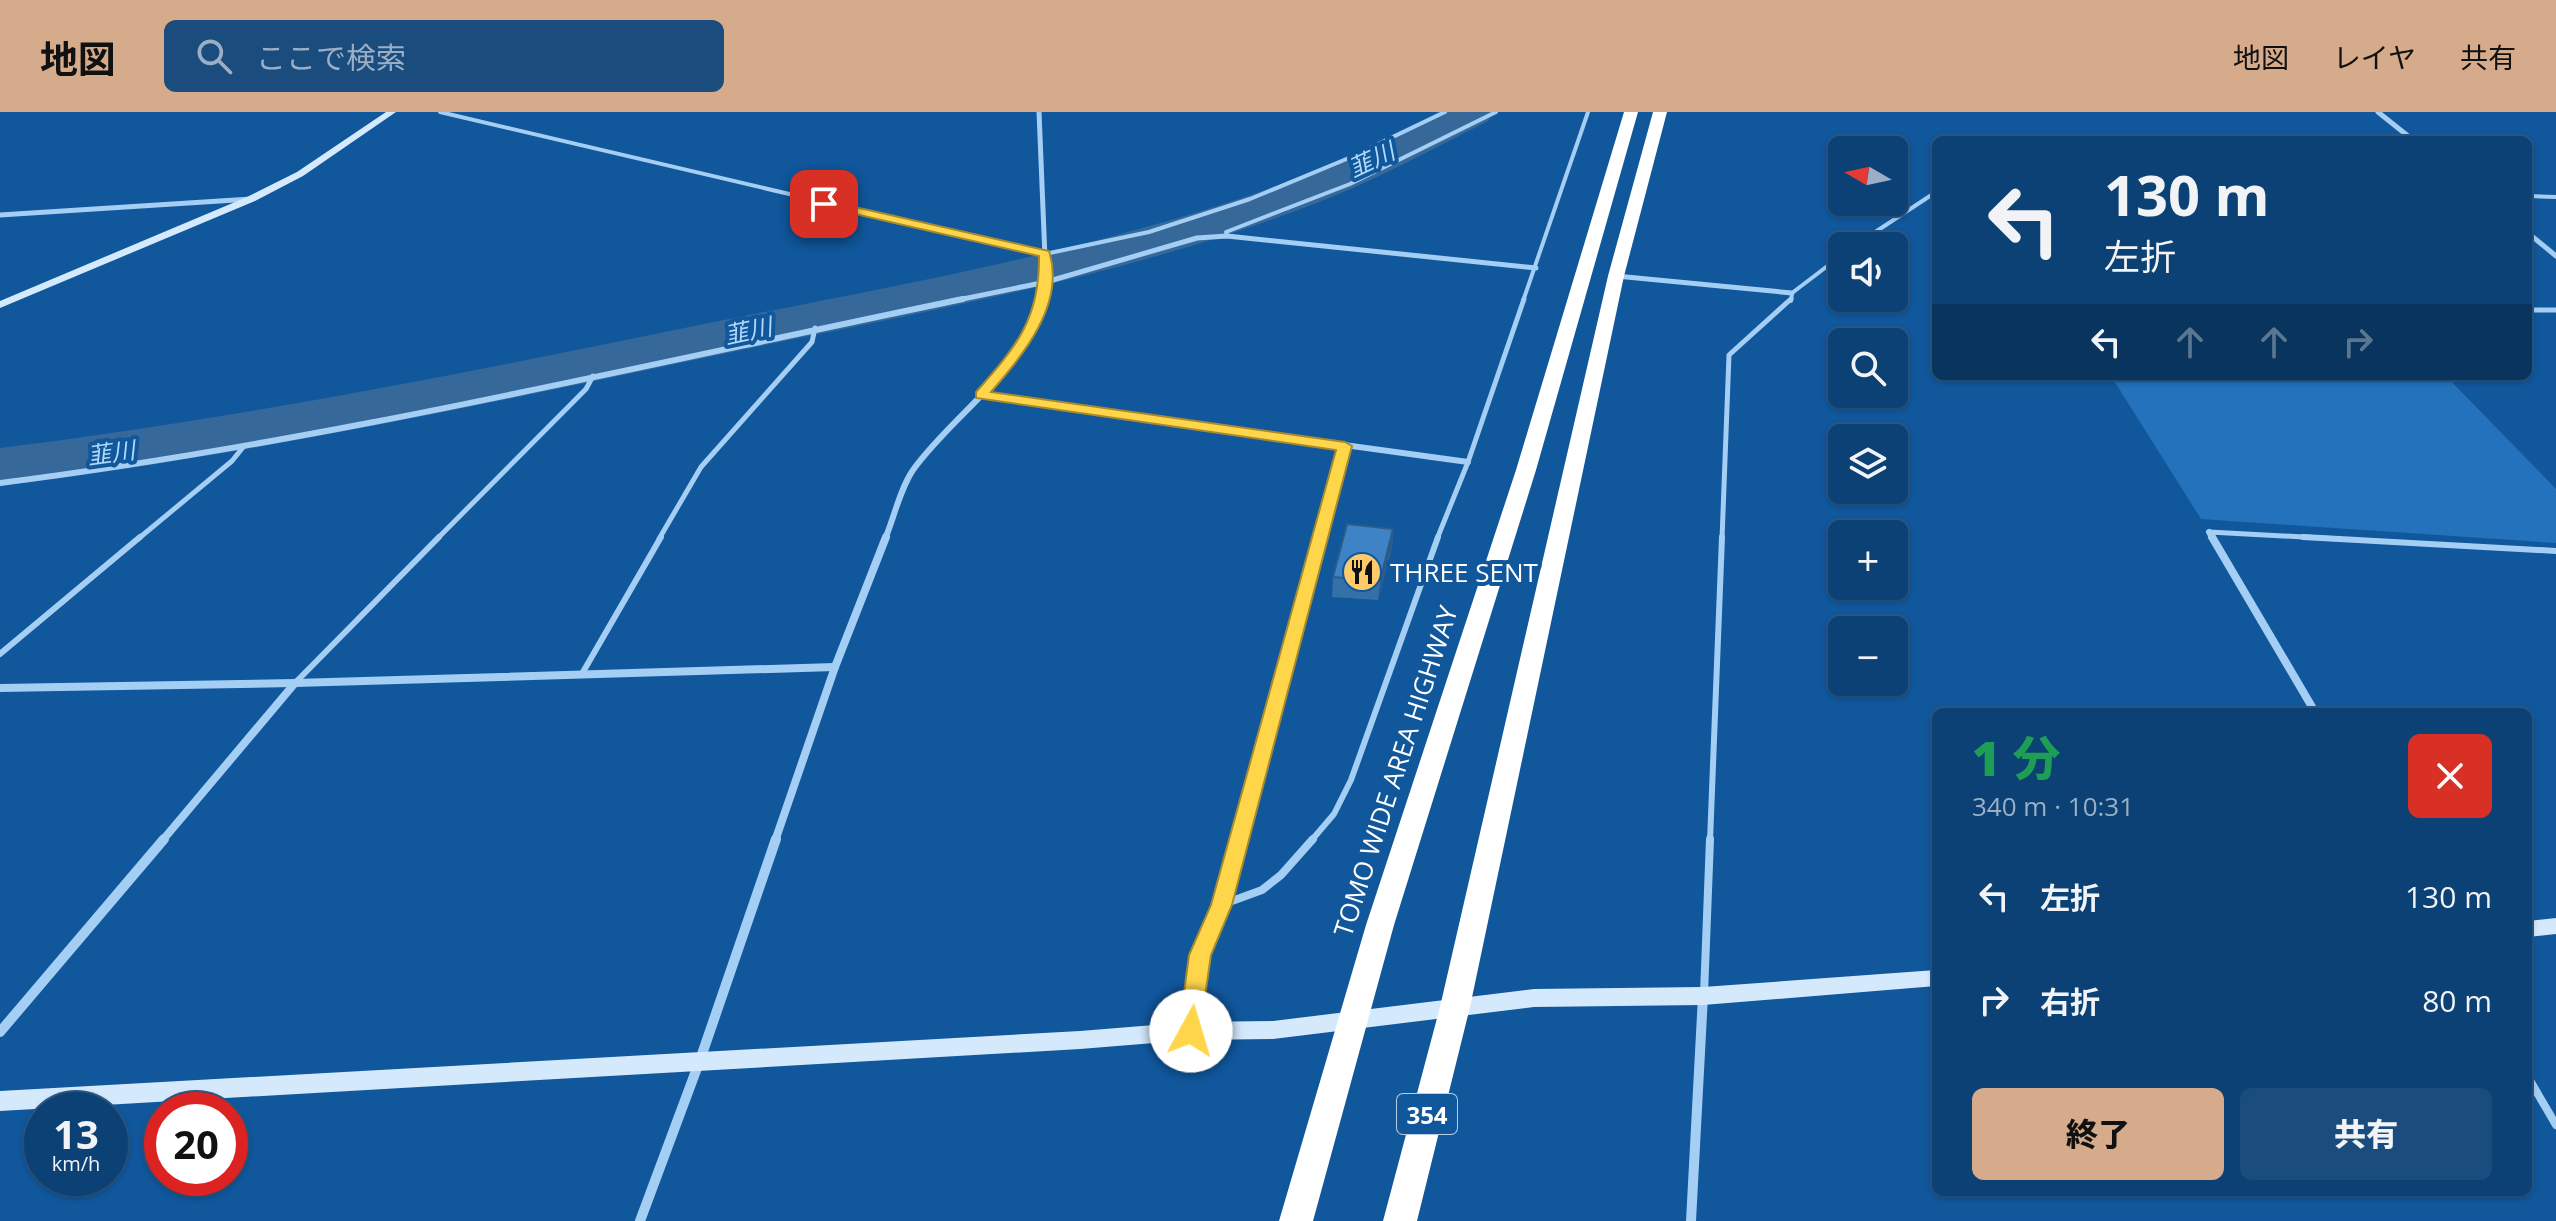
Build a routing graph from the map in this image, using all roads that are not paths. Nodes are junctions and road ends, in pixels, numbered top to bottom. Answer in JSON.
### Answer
{"nodes":[{"id":1,"x":392,"y":112,"type":"edge"},
{"id":2,"x":440,"y":112,"type":"edge"},
{"id":3,"x":1039,"y":112,"type":"edge"},
{"id":4,"x":1445,"y":112,"type":"edge"},
{"id":5,"x":1496,"y":112,"type":"edge"},
{"id":6,"x":1588,"y":112,"type":"edge"},
{"id":7,"x":1631,"y":112,"type":"edge"},
{"id":8,"x":1660,"y":112,"type":"edge"},
{"id":9,"x":2378,"y":112,"type":"edge"},
{"id":10,"x":2408,"y":136,"type":"edge"},
{"id":11,"x":1932,"y":195,"type":"edge"},
{"id":12,"x":2532,"y":196,"type":"edge"},
{"id":13,"x":2556,"y":197,"type":"edge"},
{"id":14,"x":251,"y":199,"type":"junction"},
{"id":15,"x":0,"y":215,"type":"edge"},
{"id":16,"x":1875,"y":232,"type":"edge"},
{"id":17,"x":1227,"y":236,"type":"junction"},
{"id":18,"x":2532,"y":236,"type":"edge"},
{"id":19,"x":2556,"y":256,"type":"edge"},
{"id":20,"x":1045,"y":257,"type":"junction"},
{"id":21,"x":1828,"y":266,"type":"edge"},
{"id":22,"x":1536,"y":268,"type":"junction"},
{"id":23,"x":1616,"y":276,"type":"junction"},
{"id":24,"x":1045,"y":279,"type":"junction"},
{"id":25,"x":1792,"y":293,"type":"junction"},
{"id":26,"x":0,"y":305,"type":"edge"},
{"id":27,"x":2532,"y":310,"type":"edge"},
{"id":28,"x":2556,"y":310,"type":"edge"},
{"id":29,"x":815,"y":328,"type":"junction"},
{"id":30,"x":593,"y":374,"type":"junction"},
{"id":31,"x":981,"y":395,"type":"junction"},
{"id":32,"x":244,"y":446,"type":"junction"},
{"id":33,"x":1345,"y":446,"type":"junction"},
{"id":34,"x":1468,"y":462,"type":"junction"},
{"id":35,"x":0,"y":483,"type":"edge"},
{"id":36,"x":2209,"y":532,"type":"joint"},
{"id":37,"x":2556,"y":551,"type":"edge"},
{"id":38,"x":0,"y":654,"type":"edge"},
{"id":39,"x":835,"y":667,"type":"junction"},
{"id":40,"x":583,"y":672,"type":"junction"},
{"id":41,"x":295,"y":683,"type":"junction"},
{"id":42,"x":0,"y":688,"type":"edge"},
{"id":43,"x":2313,"y":708,"type":"edge"},
{"id":44,"x":1221,"y":905,"type":"junction"},
{"id":45,"x":2556,"y":926,"type":"edge"},
{"id":46,"x":2532,"y":929,"type":"edge"},
{"id":47,"x":1932,"y":978,"type":"edge"},
{"id":48,"x":1703,"y":996,"type":"junction"},
{"id":49,"x":1455,"y":1007,"type":"junction"},
{"id":50,"x":1354,"y":1021,"type":"junction"},
{"id":51,"x":1191,"y":1031,"type":"junction"},
{"id":52,"x":0,"y":1032,"type":"edge"},
{"id":53,"x":700,"y":1060,"type":"junction"},
{"id":54,"x":2532,"y":1084,"type":"edge"},
{"id":55,"x":0,"y":1101,"type":"edge"},
{"id":56,"x":2556,"y":1125,"type":"edge"},
{"id":57,"x":640,"y":1221,"type":"edge"},
{"id":58,"x":1296,"y":1221,"type":"edge"},
{"id":59,"x":1400,"y":1221,"type":"edge"},
{"id":60,"x":1691,"y":1221,"type":"edge"}],
"edges":[{"from":1,"to":14,"type":"street"},
{"from":2,"to":20,"type":"lane"},
{"from":3,"to":20,"type":"street"},
{"from":4,"to":20,"type":"lane"},
{"from":5,"to":17,"type":"lane"},
{"from":6,"to":22,"type":"lane"},
{"from":7,"to":50,"type":"highway","name":"TOMO WIDE AREA HIGHWAY"},
{"from":8,"to":23,"type":"highway","number":"354"},
{"from":9,"to":10,"type":"street"},
{"from":11,"to":16,"type":"lane"},
{"from":12,"to":13,"type":"lane"},
{"from":14,"to":15,"type":"street"},
{"from":14,"to":26,"type":"street"},
{"from":17,"to":22,"type":"street"},
{"from":17,"to":24,"type":"street"},
{"from":18,"to":19,"type":"street"},
{"from":20,"to":24,"type":"street"},
{"from":21,"to":25,"type":"lane"},
{"from":22,"to":34,"type":"lane"},
{"from":23,"to":25,"type":"street"},
{"from":23,"to":49,"type":"highway","number":"354"},
{"from":24,"to":29,"type":"street"},
{"from":24,"to":31,"type":"street"},
{"from":25,"to":48,"type":"lane"},
{"from":27,"to":28,"type":"lane"},
{"from":29,"to":30,"type":"street"},
{"from":29,"to":40,"type":"lane"},
{"from":30,"to":32,"type":"street"},
{"from":30,"to":41,"type":"lane"},
{"from":31,"to":33,"type":"street"},
{"from":31,"to":39,"type":"street"},
{"from":32,"to":35,"type":"street"},
{"from":32,"to":38,"type":"lane"},
{"from":33,"to":34,"type":"street"},
{"from":33,"to":44,"type":"lane"},
{"from":34,"to":44,"type":"lane"},
{"from":36,"to":37,"type":"lane"},
{"from":36,"to":43,"type":"street"},
{"from":39,"to":40,"type":"street"},
{"from":39,"to":53,"type":"street"},
{"from":40,"to":41,"type":"street"},
{"from":41,"to":42,"type":"street"},
{"from":41,"to":52,"type":"street"},
{"from":44,"to":51,"type":"lane"},
{"from":45,"to":46,"type":"street"},
{"from":47,"to":48,"type":"street"},
{"from":48,"to":49,"type":"street"},
{"from":48,"to":60,"type":"street"},
{"from":49,"to":50,"type":"street"},
{"from":49,"to":59,"type":"highway","number":"354"},
{"from":50,"to":51,"type":"street"},
{"from":50,"to":58,"type":"highway","name":"TOMO WIDE AREA HIGHWAY"},
{"from":51,"to":53,"type":"street"},
{"from":53,"to":55,"type":"street"},
{"from":53,"to":57,"type":"street"},
{"from":54,"to":56,"type":"lane"}]}
